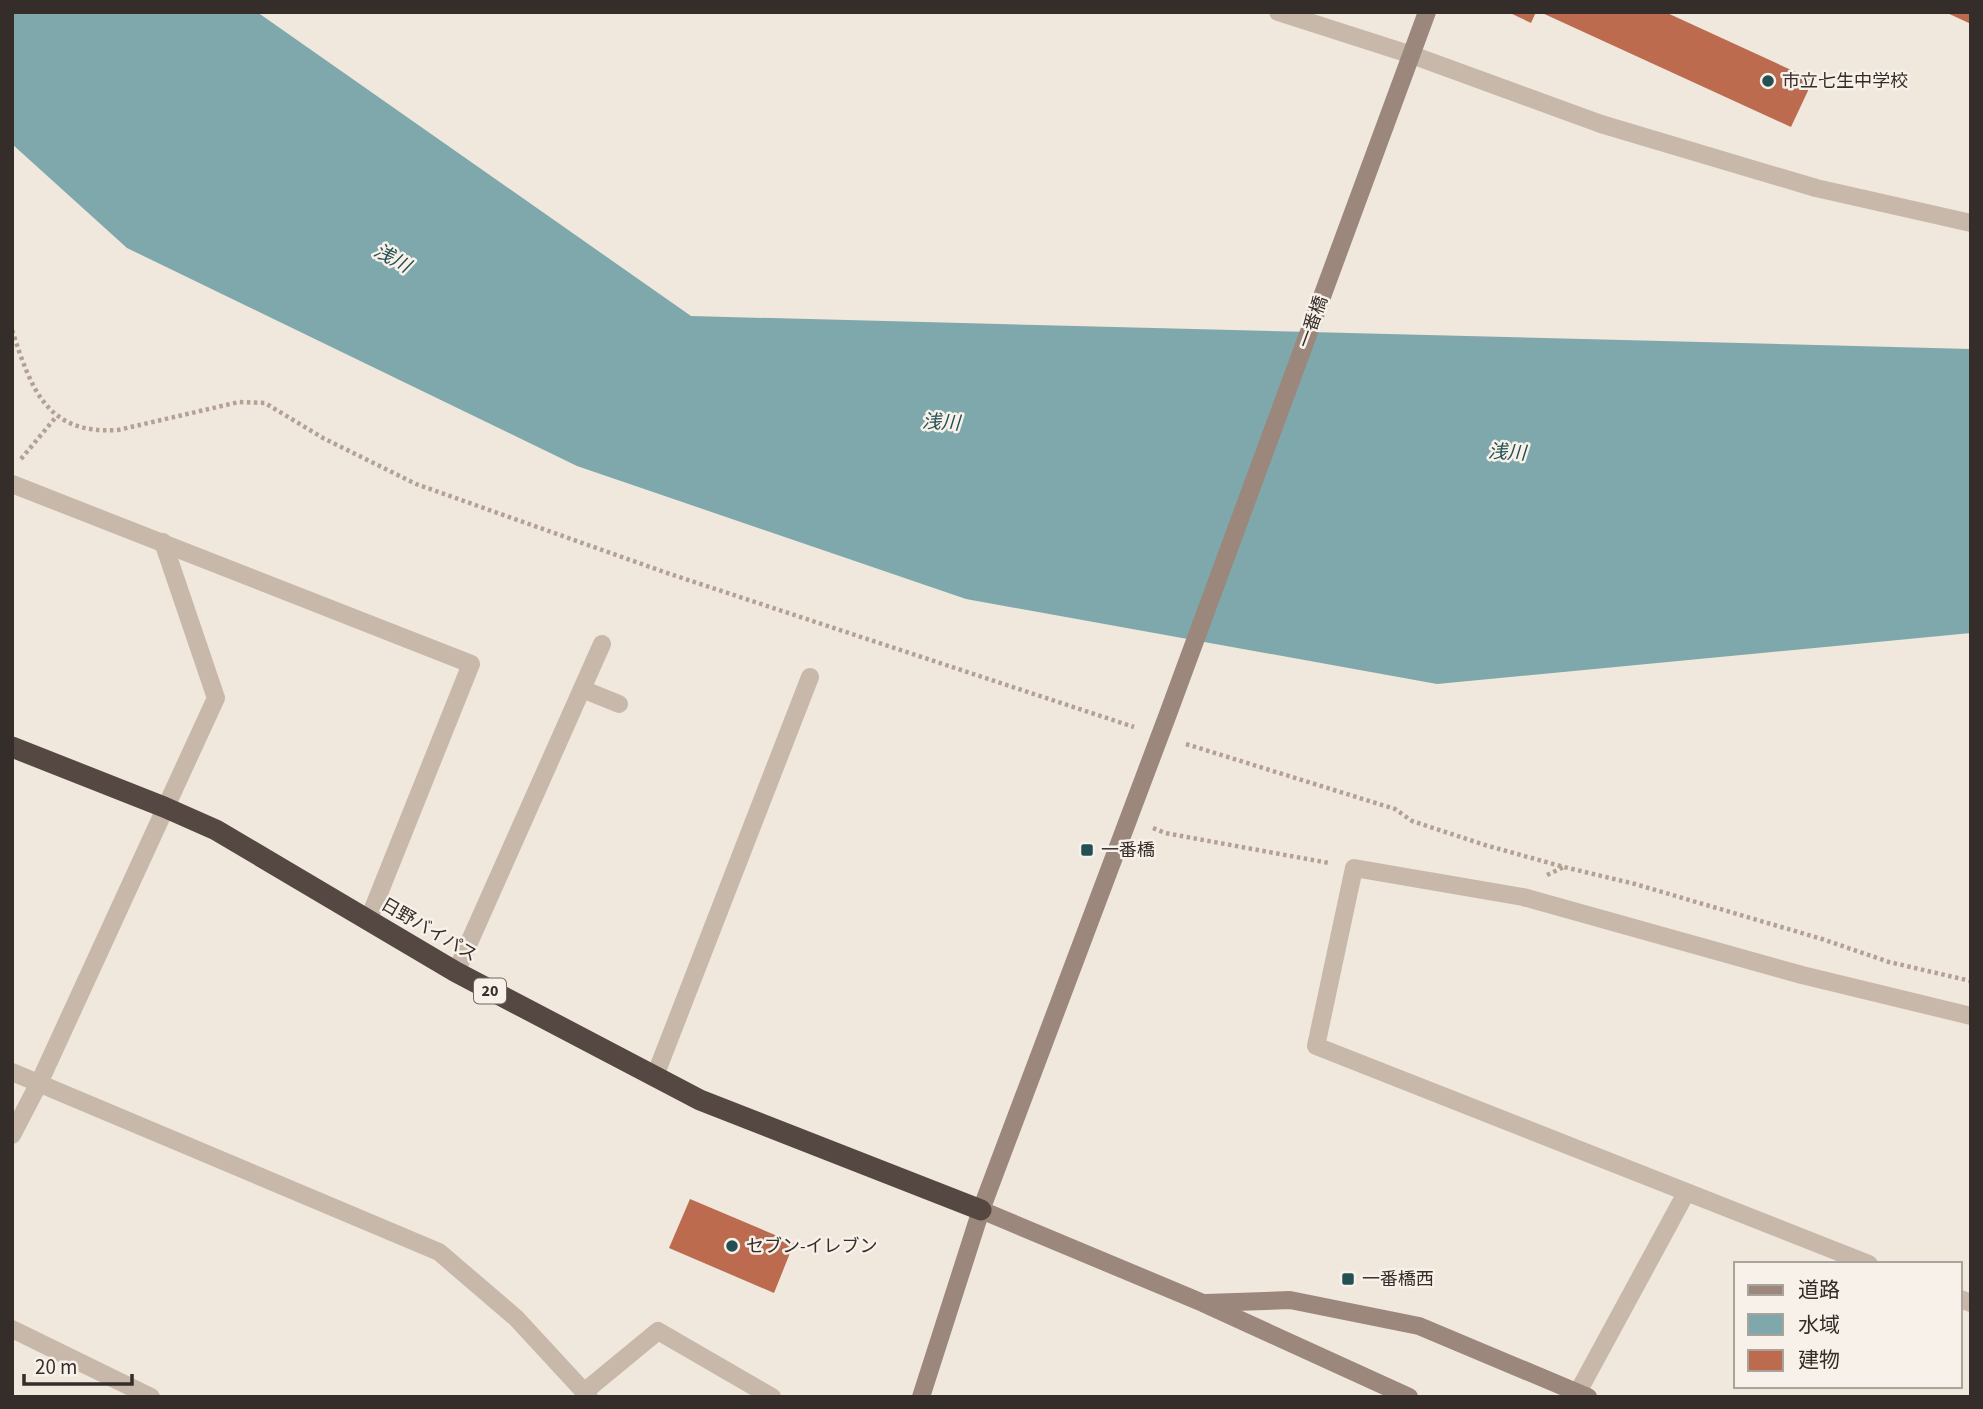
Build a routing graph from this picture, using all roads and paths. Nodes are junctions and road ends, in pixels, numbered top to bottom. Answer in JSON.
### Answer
{"nodes":[{"id":1,"x":1278,"y":12,"type":"edge"},
{"id":2,"x":1427,"y":12,"type":"edge"},
{"id":3,"x":1412,"y":55,"type":"junction"},
{"id":4,"x":1971,"y":223,"type":"edge"},
{"id":5,"x":12,"y":330,"type":"edge"},
{"id":6,"x":56,"y":417,"type":"junction"},
{"id":7,"x":12,"y":469,"type":"edge"},
{"id":8,"x":12,"y":484,"type":"edge"},
{"id":9,"x":163,"y":542,"type":"junction"},
{"id":10,"x":602,"y":644,"type":"dead end"},
{"id":11,"x":810,"y":677,"type":"dead end"},
{"id":12,"x":582,"y":689,"type":"junction"},
{"id":13,"x":619,"y":704,"type":"dead end"},
{"id":14,"x":1160,"y":735,"type":"junction"},
{"id":15,"x":12,"y":747,"type":"edge"},
{"id":16,"x":164,"y":807,"type":"junction"},
{"id":17,"x":1129,"y":820,"type":"junction"},
{"id":18,"x":1354,"y":868,"type":"junction"},
{"id":19,"x":368,"y":921,"type":"junction"},
{"id":20,"x":456,"y":972,"type":"junction"},
{"id":21,"x":1971,"y":981,"type":"edge"},
{"id":22,"x":1971,"y":1016,"type":"edge"},
{"id":23,"x":12,"y":1072,"type":"edge"},
{"id":24,"x":655,"y":1076,"type":"junction"},
{"id":25,"x":40,"y":1082,"type":"junction"},
{"id":26,"x":12,"y":1135,"type":"edge"},
{"id":27,"x":1686,"y":1193,"type":"junction"},
{"id":28,"x":981,"y":1210,"type":"junction"},
{"id":29,"x":1864,"y":1262,"type":"edge"},
{"id":30,"x":1203,"y":1303,"type":"junction"},
{"id":31,"x":12,"y":1329,"type":"edge"},
{"id":32,"x":587,"y":1394,"type":"edge"},
{"id":33,"x":1583,"y":1394,"type":"edge"},
{"id":34,"x":152,"y":1397,"type":"edge"},
{"id":35,"x":772,"y":1397,"type":"edge"},
{"id":36,"x":921,"y":1397,"type":"edge"},
{"id":37,"x":1409,"y":1397,"type":"edge"}],
"edges":[{"from":1,"to":3,"type":"street"},
{"from":2,"to":3,"type":"street","name":"一番橋"},
{"from":3,"to":4,"type":"street"},
{"from":3,"to":14,"type":"street","name":"一番橋"},
{"from":5,"to":6,"type":"path"},
{"from":6,"to":7,"type":"path"},
{"from":6,"to":14,"type":"path"},
{"from":8,"to":9,"type":"street"},
{"from":9,"to":16,"type":"street"},
{"from":9,"to":19,"type":"street"},
{"from":10,"to":12,"type":"street"},
{"from":11,"to":24,"type":"street"},
{"from":12,"to":13,"type":"street"},
{"from":12,"to":20,"type":"street"},
{"from":14,"to":17,"type":"street","name":"一番橋"},
{"from":14,"to":21,"type":"path"},
{"from":15,"to":16,"type":"highway","name":"日野バイパス","number":"20"},
{"from":16,"to":19,"type":"highway","name":"日野バイパス","number":"20"},
{"from":16,"to":25,"type":"street"},
{"from":17,"to":18,"type":"path"},
{"from":17,"to":28,"type":"street","name":"一番橋"},
{"from":18,"to":22,"type":"street"},
{"from":18,"to":27,"type":"street"},
{"from":19,"to":20,"type":"highway","name":"日野バイパス","number":"20"},
{"from":20,"to":24,"type":"highway","name":"日野バイパス","number":"20"},
{"from":23,"to":25,"type":"street"},
{"from":24,"to":28,"type":"highway","name":"日野バイパス","number":"20"},
{"from":25,"to":26,"type":"street"},
{"from":25,"to":32,"type":"street"},
{"from":27,"to":29,"type":"street"},
{"from":27,"to":33,"type":"street"},
{"from":28,"to":30,"type":"street"},
{"from":28,"to":36,"type":"street","name":"一番橋"},
{"from":30,"to":33,"type":"street"},
{"from":30,"to":37,"type":"street"},
{"from":31,"to":34,"type":"street"},
{"from":32,"to":35,"type":"street"}]}
